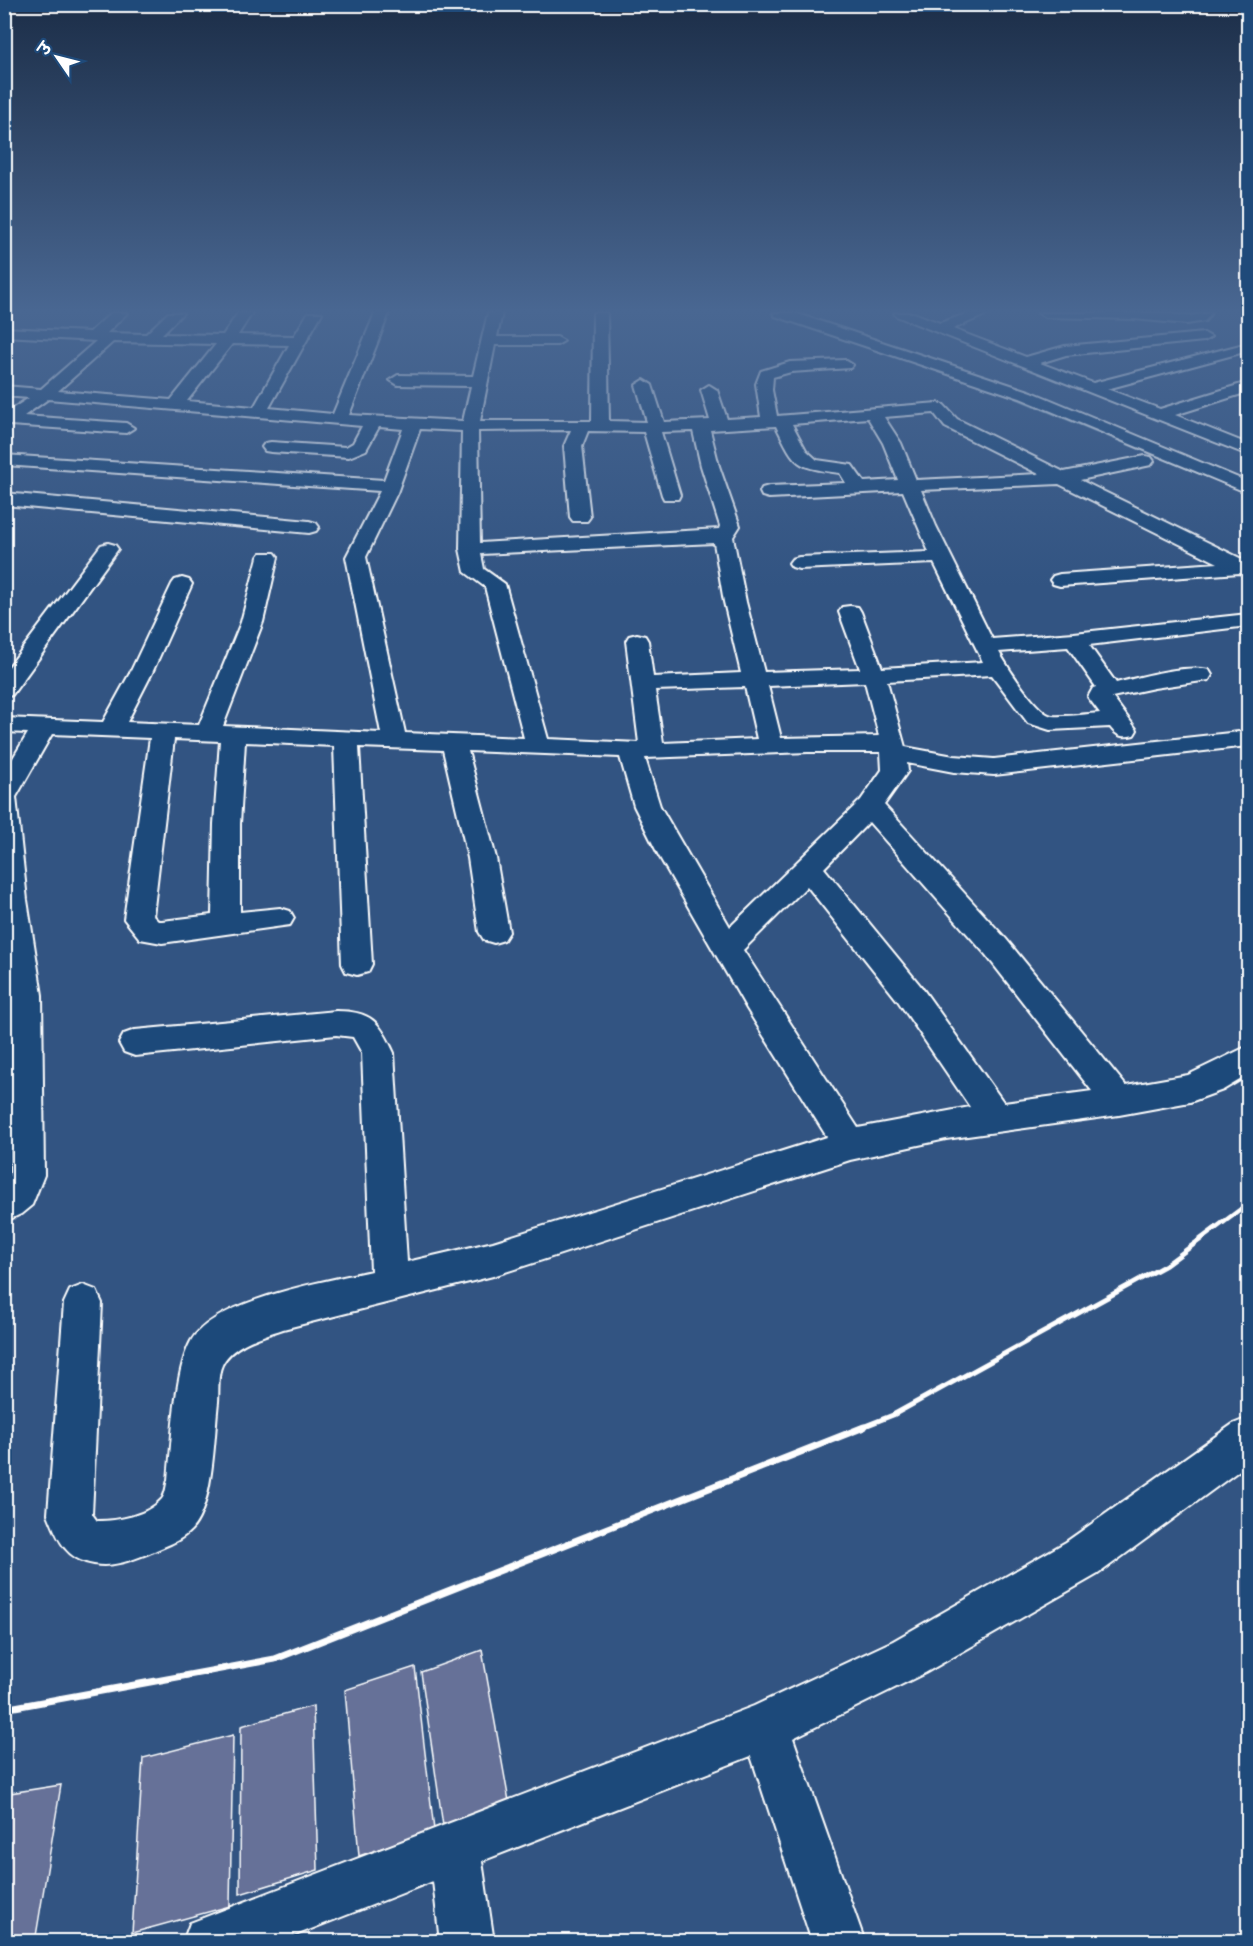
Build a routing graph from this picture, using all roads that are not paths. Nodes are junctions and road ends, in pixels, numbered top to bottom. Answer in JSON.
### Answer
{"nodes":[{"id":1,"x":31,"y":404,"type":"edge"},
{"id":2,"x":162,"y":404,"type":"edge"},
{"id":3,"x":264,"y":404,"type":"edge"},
{"id":4,"x":345,"y":404,"type":"edge"},
{"id":5,"x":474,"y":404,"type":"edge"},
{"id":6,"x":600,"y":404,"type":"edge"},
{"id":7,"x":648,"y":404,"type":"edge"},
{"id":8,"x":714,"y":404,"type":"edge"},
{"id":9,"x":770,"y":404,"type":"edge"},
{"id":10,"x":1015,"y":404,"type":"edge"},
{"id":11,"x":1047,"y":404,"type":"edge"},
{"id":12,"x":1133,"y":404,"type":"edge"},
{"id":13,"x":1193,"y":404,"type":"edge"},
{"id":14,"x":176,"y":405,"type":"joint"},
{"id":15,"x":259,"y":412,"type":"junction"},
{"id":16,"x":872,"y":412,"type":"junction"},
{"id":17,"x":1159,"y":414,"type":"junction"},
{"id":18,"x":339,"y":419,"type":"junction"},
{"id":19,"x":776,"y":420,"type":"junction"},
{"id":20,"x":6,"y":421,"type":"edge"},
{"id":21,"x":373,"y":422,"type":"junction"},
{"id":22,"x":413,"y":424,"type":"junction"},
{"id":23,"x":700,"y":425,"type":"junction"},
{"id":24,"x":720,"y":425,"type":"junction"},
{"id":25,"x":470,"y":426,"type":"junction"},
{"id":26,"x":581,"y":426,"type":"junction"},
{"id":27,"x":601,"y":427,"type":"junction"},
{"id":28,"x":654,"y":427,"type":"junction"},
{"id":29,"x":126,"y":428,"type":"dead end"},
{"id":30,"x":271,"y":447,"type":"dead end"},
{"id":31,"x":1248,"y":450,"type":"edge"},
{"id":32,"x":4,"y":460,"type":"edge"},
{"id":33,"x":1145,"y":461,"type":"junction"},
{"id":34,"x":1062,"y":478,"type":"junction"},
{"id":35,"x":910,"y":485,"type":"junction"},
{"id":36,"x":391,"y":486,"type":"junction"},
{"id":37,"x":858,"y":487,"type":"junction"},
{"id":38,"x":1248,"y":488,"type":"edge"},
{"id":39,"x":769,"y":492,"type":"dead end"},
{"id":40,"x":671,"y":495,"type":"dead end"},
{"id":41,"x":4,"y":499,"type":"edge"},
{"id":42,"x":1248,"y":505,"type":"edge"},
{"id":43,"x":580,"y":517,"type":"dead end"},
{"id":44,"x":309,"y":527,"type":"dead end"},
{"id":45,"x":723,"y":536,"type":"junction"},
{"id":46,"x":108,"y":549,"type":"dead end"},
{"id":47,"x":470,"y":549,"type":"junction"},
{"id":48,"x":268,"y":557,"type":"dead end"},
{"id":49,"x":941,"y":557,"type":"junction"},
{"id":50,"x":799,"y":563,"type":"dead end"},
{"id":51,"x":1246,"y":568,"type":"edge"},
{"id":52,"x":1060,"y":580,"type":"dead end"},
{"id":53,"x":182,"y":584,"type":"dead end"},
{"id":54,"x":850,"y":612,"type":"dead end"},
{"id":55,"x":1248,"y":620,"type":"edge"},
{"id":56,"x":1074,"y":640,"type":"junction"},
{"id":57,"x":637,"y":641,"type":"dead end"},
{"id":58,"x":985,"y":646,"type":"junction"},
{"id":59,"x":998,"y":668,"type":"junction"},
{"id":60,"x":873,"y":674,"type":"junction"},
{"id":61,"x":1201,"y":675,"type":"dead end"},
{"id":62,"x":754,"y":678,"type":"junction"},
{"id":63,"x":644,"y":684,"type":"junction"},
{"id":64,"x":4,"y":690,"type":"edge"},
{"id":65,"x":1109,"y":690,"type":"junction"},
{"id":66,"x":1116,"y":719,"type":"junction"},
{"id":67,"x":4,"y":725,"type":"edge"},
{"id":68,"x":44,"y":727,"type":"junction"},
{"id":69,"x":111,"y":730,"type":"junction"},
{"id":70,"x":163,"y":732,"type":"junction"},
{"id":71,"x":220,"y":735,"type":"junction"},
{"id":72,"x":346,"y":739,"type":"junction"},
{"id":73,"x":1248,"y":739,"type":"edge"},
{"id":74,"x":395,"y":741,"type":"junction"},
{"id":75,"x":454,"y":743,"type":"junction"},
{"id":76,"x":538,"y":746,"type":"junction"},
{"id":77,"x":771,"y":746,"type":"junction"},
{"id":78,"x":892,"y":749,"type":"junction"},
{"id":79,"x":641,"y":750,"type":"junction"},
{"id":80,"x":1143,"y":751,"type":"junction"},
{"id":81,"x":4,"y":797,"type":"edge"},
{"id":82,"x":870,"y":806,"type":"junction"},
{"id":83,"x":807,"y":867,"type":"junction"},
{"id":84,"x":280,"y":918,"type":"dead end"},
{"id":85,"x":226,"y":925,"type":"junction"},
{"id":86,"x":11,"y":930,"type":"edge"},
{"id":87,"x":494,"y":932,"type":"dead end"},
{"id":88,"x":727,"y":948,"type":"junction"},
{"id":89,"x":357,"y":964,"type":"dead end"},
{"id":90,"x":16,"y":1020,"type":"edge"},
{"id":91,"x":135,"y":1043,"type":"dead end"},
{"id":92,"x":1248,"y":1059,"type":"edge"},
{"id":93,"x":1119,"y":1101,"type":"junction"},
{"id":94,"x":995,"y":1117,"type":"junction"},
{"id":95,"x":850,"y":1144,"type":"junction"},
{"id":96,"x":4,"y":1206,"type":"edge"},
{"id":97,"x":390,"y":1284,"type":"junction"},
{"id":98,"x":82,"y":1303,"type":"dead end"},
{"id":99,"x":1248,"y":1439,"type":"edge"},
{"id":100,"x":765,"y":1726,"type":"junction"},
{"id":101,"x":454,"y":1847,"type":"junction"},
{"id":102,"x":209,"y":1941,"type":"edge"},
{"id":103,"x":467,"y":1941,"type":"edge"},
{"id":104,"x":839,"y":1941,"type":"edge"}],
"edges":[{"from":1,"to":20,"type":"street"},
{"from":2,"to":14,"type":"street"},
{"from":3,"to":15,"type":"street"},
{"from":4,"to":18,"type":"street"},
{"from":5,"to":25,"type":"street"},
{"from":6,"to":27,"type":"street"},
{"from":7,"to":28,"type":"street"},
{"from":8,"to":24,"type":"street"},
{"from":9,"to":19,"type":"street"},
{"from":10,"to":33,"type":"street"},
{"from":11,"to":38,"type":"street"},
{"from":12,"to":17,"type":"street"},
{"from":13,"to":17,"type":"street"},
{"from":14,"to":15,"type":"street"},
{"from":15,"to":18,"type":"street"},
{"from":16,"to":19,"type":"street"},
{"from":16,"to":34,"type":"street"},
{"from":16,"to":35,"type":"street"},
{"from":17,"to":31,"type":"street"},
{"from":18,"to":21,"type":"street"},
{"from":19,"to":24,"type":"street"},
{"from":19,"to":37,"type":"street"},
{"from":20,"to":29,"type":"street"},
{"from":21,"to":22,"type":"street"},
{"from":21,"to":30,"type":"street"},
{"from":22,"to":25,"type":"street"},
{"from":22,"to":36,"type":"street"},
{"from":23,"to":24,"type":"street"},
{"from":23,"to":28,"type":"street"},
{"from":23,"to":45,"type":"street"},
{"from":25,"to":26,"type":"street"},
{"from":25,"to":47,"type":"street"},
{"from":26,"to":27,"type":"street"},
{"from":26,"to":43,"type":"street"},
{"from":27,"to":28,"type":"street"},
{"from":28,"to":40,"type":"street"},
{"from":32,"to":36,"type":"street"},
{"from":33,"to":34,"type":"street"},
{"from":33,"to":42,"type":"street"},
{"from":34,"to":35,"type":"street"},
{"from":34,"to":51,"type":"street"},
{"from":35,"to":37,"type":"street"},
{"from":35,"to":49,"type":"street"},
{"from":36,"to":74,"type":"street"},
{"from":37,"to":39,"type":"street"},
{"from":41,"to":44,"type":"street"},
{"from":45,"to":47,"type":"street"},
{"from":45,"to":62,"type":"street"},
{"from":46,"to":64,"type":"street"},
{"from":47,"to":76,"type":"street"},
{"from":48,"to":71,"type":"street"},
{"from":49,"to":50,"type":"street"},
{"from":49,"to":58,"type":"street"},
{"from":51,"to":52,"type":"street"},
{"from":53,"to":69,"type":"street"},
{"from":54,"to":60,"type":"street"},
{"from":55,"to":56,"type":"street"},
{"from":56,"to":58,"type":"street"},
{"from":56,"to":65,"type":"street"},
{"from":57,"to":63,"type":"street"},
{"from":58,"to":59,"type":"street"},
{"from":59,"to":60,"type":"street"},
{"from":59,"to":66,"type":"street"},
{"from":60,"to":62,"type":"street"},
{"from":60,"to":78,"type":"street"},
{"from":61,"to":65,"type":"street"},
{"from":62,"to":63,"type":"street"},
{"from":62,"to":77,"type":"street"},
{"from":63,"to":79,"type":"street"},
{"from":65,"to":66,"type":"street"},
{"from":66,"to":80,"type":"street"},
{"from":67,"to":68,"type":"street"},
{"from":68,"to":69,"type":"street"},
{"from":68,"to":81,"type":"street"},
{"from":69,"to":70,"type":"street"},
{"from":70,"to":71,"type":"street"},
{"from":70,"to":85,"type":"street"},
{"from":71,"to":72,"type":"street"},
{"from":71,"to":85,"type":"street"},
{"from":72,"to":74,"type":"street"},
{"from":72,"to":89,"type":"street"},
{"from":73,"to":80,"type":"street"},
{"from":74,"to":75,"type":"street"},
{"from":75,"to":76,"type":"street"},
{"from":75,"to":87,"type":"street"},
{"from":76,"to":79,"type":"street"},
{"from":77,"to":78,"type":"street"},
{"from":77,"to":79,"type":"street"},
{"from":78,"to":80,"type":"street"},
{"from":78,"to":82,"type":"street"},
{"from":79,"to":88,"type":"street"},
{"from":81,"to":86,"type":"street"},
{"from":82,"to":83,"type":"street"},
{"from":82,"to":93,"type":"street"},
{"from":83,"to":88,"type":"street"},
{"from":83,"to":94,"type":"street"},
{"from":84,"to":85,"type":"street"},
{"from":86,"to":90,"type":"street"},
{"from":88,"to":95,"type":"street"},
{"from":90,"to":96,"type":"street"},
{"from":91,"to":97,"type":"street"},
{"from":92,"to":93,"type":"street"},
{"from":93,"to":94,"type":"street"},
{"from":94,"to":95,"type":"street"},
{"from":95,"to":97,"type":"street"},
{"from":97,"to":98,"type":"street"},
{"from":99,"to":100,"type":"street"},
{"from":100,"to":101,"type":"street"},
{"from":100,"to":104,"type":"street"},
{"from":101,"to":102,"type":"street"},
{"from":101,"to":103,"type":"street"}]}
